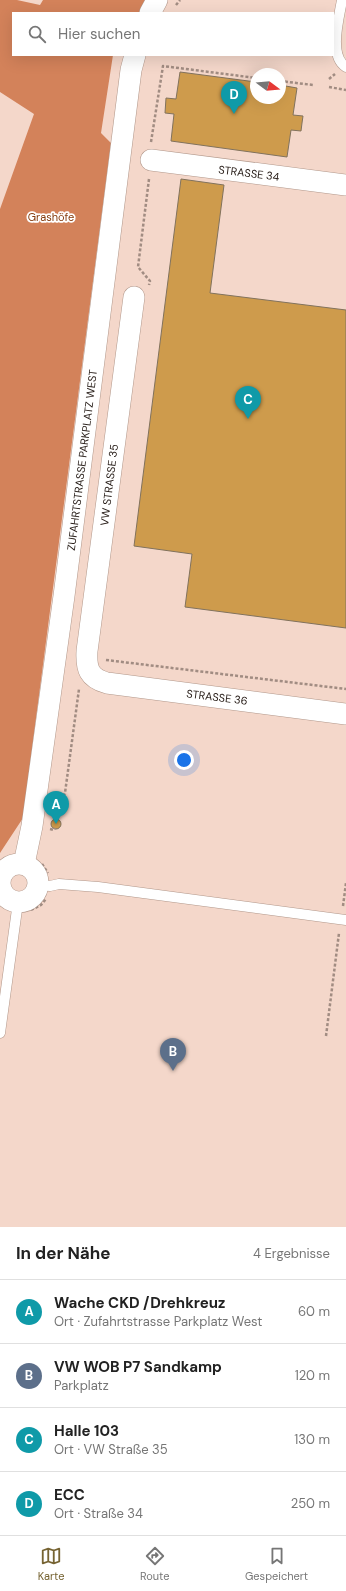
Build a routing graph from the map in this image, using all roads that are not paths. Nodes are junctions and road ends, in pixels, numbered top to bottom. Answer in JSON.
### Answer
{"nodes":[{"id":1,"x":157,"y":0,"type":"edge"},
{"id":2,"x":342,"y":0,"type":"edge"},
{"id":3,"x":151,"y":12,"type":"edge"},
{"id":4,"x":134,"y":56,"type":"edge"},
{"id":5,"x":346,"y":67,"type":"edge"},
{"id":6,"x":151,"y":160,"type":"road end"},
{"id":7,"x":346,"y":185,"type":"edge"},
{"id":8,"x":134,"y":297,"type":"dead end"},
{"id":9,"x":96,"y":666,"type":"joint"},
{"id":10,"x":346,"y":714,"type":"edge"},
{"id":11,"x":24,"y":864,"type":"junction"},
{"id":12,"x":0,"y":878,"type":"edge"},
{"id":13,"x":38,"y":885,"type":"junction"},
{"id":14,"x":18,"y":902,"type":"junction"},
{"id":15,"x":344,"y":920,"type":"edge"},
{"id":16,"x":0,"y":1033,"type":"edge"}],
"edges":[{"from":1,"to":3,"type":"street"},
{"from":2,"to":5,"type":"lane"},
{"from":4,"to":11,"type":"street","name":"ZUFAHRTSTRASSE PARKPLATZ WEST"},
{"from":6,"to":7,"type":"street","name":"STRASSE 34"},
{"from":8,"to":9,"type":"street","name":"VW STRASSE 35"},
{"from":9,"to":10,"type":"street","name":"STRASSE 36"},
{"from":11,"to":12,"type":"street"},
{"from":11,"to":13,"type":"street"},
{"from":12,"to":14,"type":"street"},
{"from":13,"to":14,"type":"street"},
{"from":13,"to":15,"type":"lane"},
{"from":14,"to":16,"type":"lane"}]}
